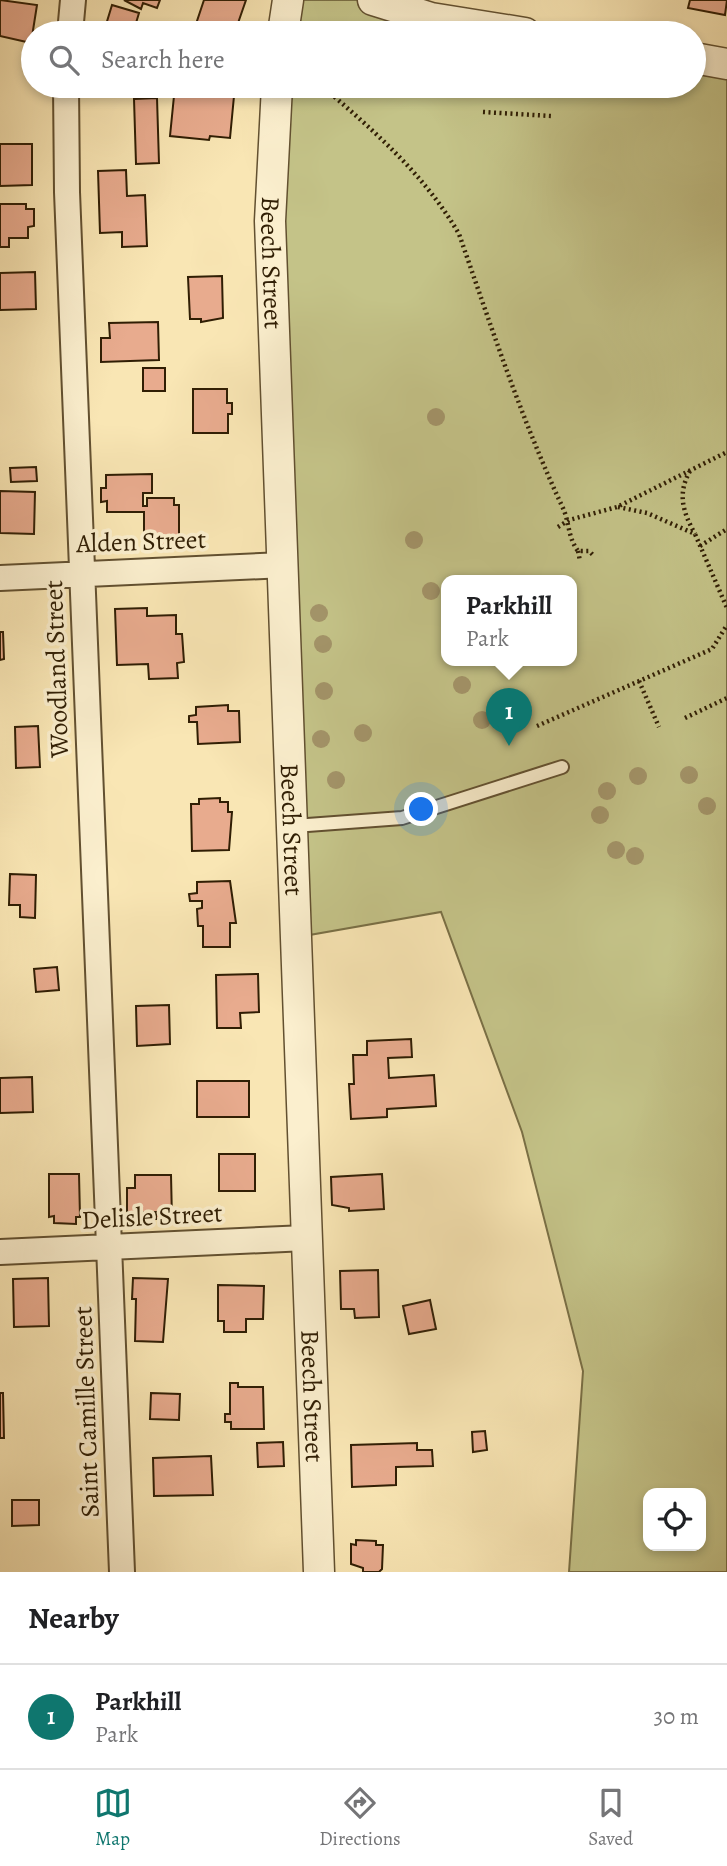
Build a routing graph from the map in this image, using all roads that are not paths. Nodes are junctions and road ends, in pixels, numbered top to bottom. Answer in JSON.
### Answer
{"nodes":[{"id":1,"x":73,"y":0,"type":"edge"},
{"id":2,"x":288,"y":0,"type":"edge"},
{"id":3,"x":373,"y":0,"type":"edge"},
{"id":4,"x":71,"y":21,"type":"edge"},
{"id":5,"x":285,"y":21,"type":"edge"},
{"id":6,"x":450,"y":21,"type":"edge"},
{"id":7,"x":706,"y":60,"type":"edge"},
{"id":8,"x":727,"y":64,"type":"edge"},
{"id":9,"x":66,"y":98,"type":"edge"},
{"id":10,"x":276,"y":98,"type":"edge"},
{"id":11,"x":284,"y":565,"type":"junction"},
{"id":12,"x":82,"y":572,"type":"junction"},
{"id":13,"x":0,"y":578,"type":"edge"},
{"id":14,"x":562,"y":767,"type":"dead end"},
{"id":15,"x":294,"y":826,"type":"junction"},
{"id":16,"x":306,"y":1238,"type":"junction"},
{"id":17,"x":109,"y":1249,"type":"junction"},
{"id":18,"x":0,"y":1252,"type":"edge"},
{"id":19,"x":122,"y":1572,"type":"edge"},
{"id":20,"x":319,"y":1572,"type":"edge"}],
"edges":[{"from":1,"to":4,"type":"street"},
{"from":2,"to":5,"type":"street"},
{"from":3,"to":6,"type":"street"},
{"from":7,"to":8,"type":"street"},
{"from":9,"to":12,"type":"street","name":"Woodland Street"},
{"from":10,"to":11,"type":"street","name":"Beech Street"},
{"from":11,"to":12,"type":"street","name":"Alden Street"},
{"from":11,"to":15,"type":"street","name":"Beech Street"},
{"from":12,"to":13,"type":"street","name":"Alden Street"},
{"from":12,"to":17,"type":"street","name":"Woodland Street"},
{"from":14,"to":15,"type":"lane"},
{"from":15,"to":16,"type":"street","name":"Beech Street"},
{"from":16,"to":17,"type":"street","name":"Delisle Street"},
{"from":16,"to":20,"type":"street","name":"Beech Street"},
{"from":17,"to":18,"type":"street","name":"Delisle Street"},
{"from":17,"to":19,"type":"street","name":"Saint Camille Street"}]}
